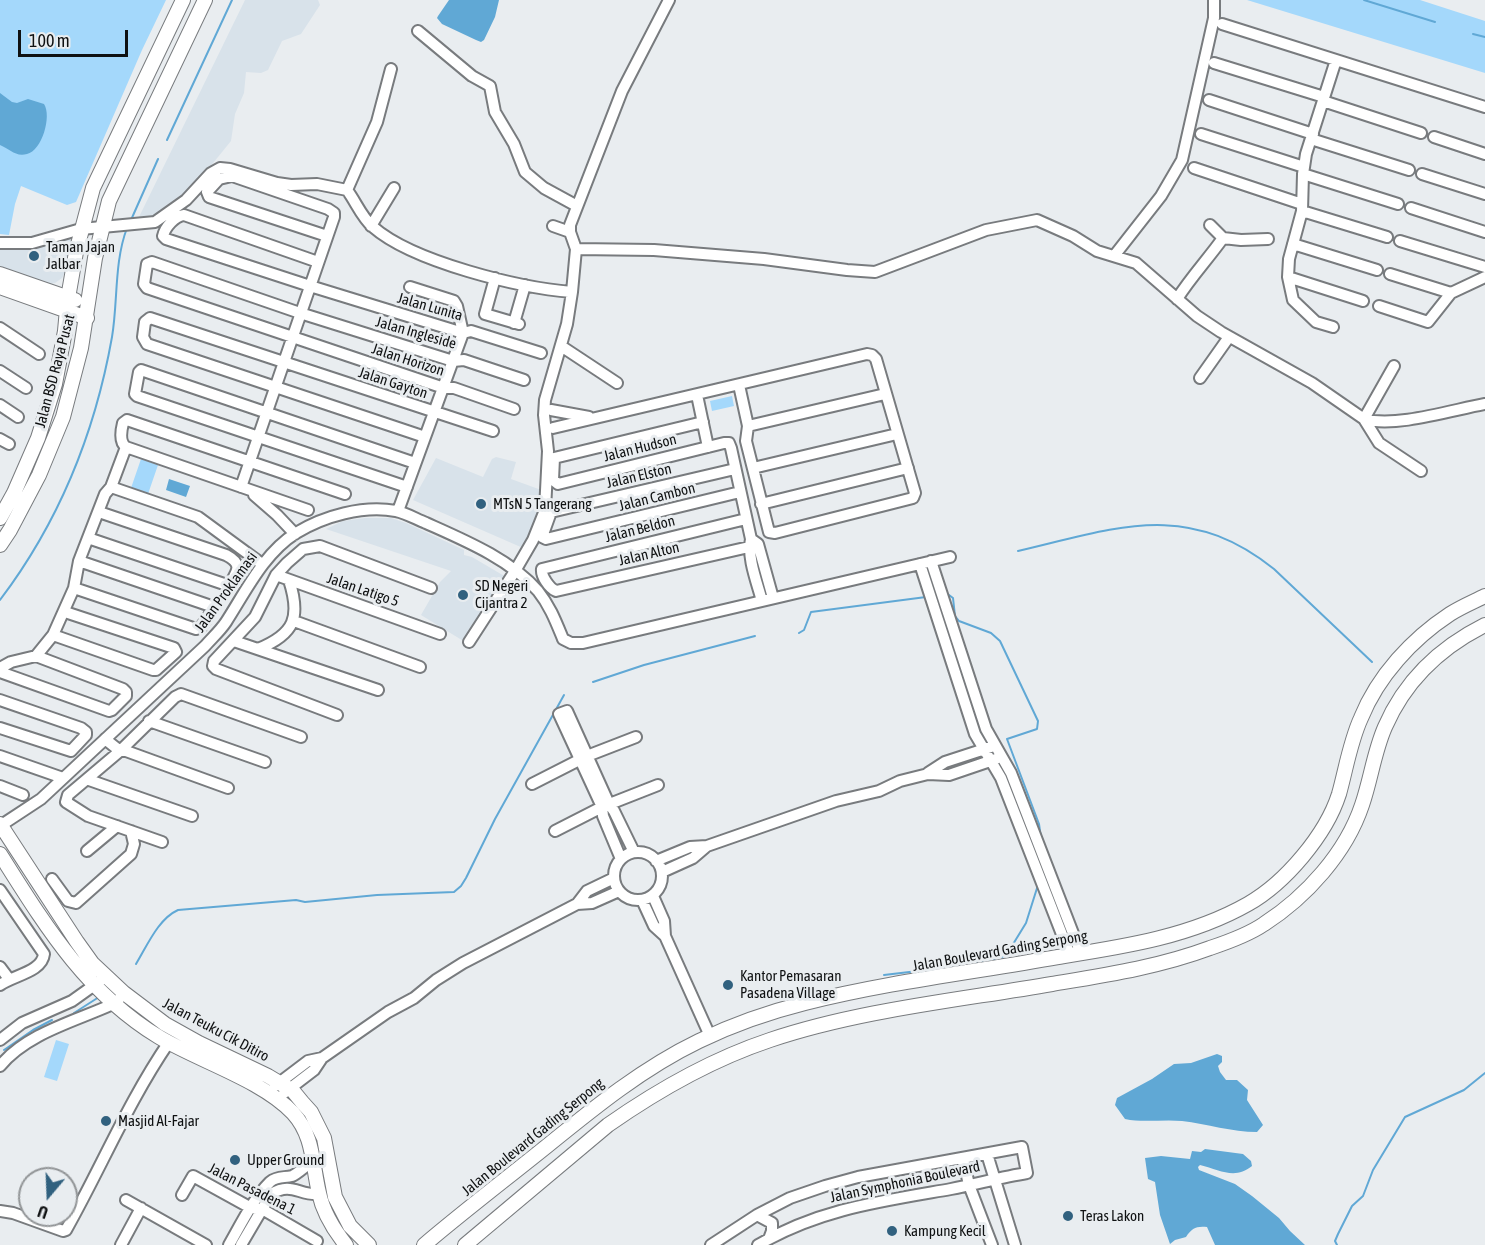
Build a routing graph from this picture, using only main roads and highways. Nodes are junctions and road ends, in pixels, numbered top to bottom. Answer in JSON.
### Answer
{"nodes":[{"id":1,"x":183,"y":0,"type":"edge"},
{"id":2,"x":206,"y":0,"type":"edge"},
{"id":3,"x":0,"y":274,"type":"edge"},
{"id":4,"x":0,"y":287,"type":"edge"},
{"id":5,"x":89,"y":303,"type":"junction"},
{"id":6,"x":67,"y":305,"type":"junction"},
{"id":7,"x":87,"y":318,"type":"junction"},
{"id":8,"x":0,"y":518,"type":"edge"},
{"id":9,"x":0,"y":545,"type":"edge"},
{"id":10,"x":1485,"y":596,"type":"edge"},
{"id":11,"x":1485,"y":625,"type":"edge"},
{"id":12,"x":0,"y":825,"type":"edge"},
{"id":13,"x":0,"y":854,"type":"edge"},
{"id":14,"x":853,"y":992,"type":"junction"},
{"id":15,"x":857,"y":1017,"type":"junction"},
{"id":16,"x":616,"y":1090,"type":"junction"},
{"id":17,"x":279,"y":1091,"type":"junction"},
{"id":18,"x":593,"y":1109,"type":"junction"},
{"id":19,"x":628,"y":1111,"type":"junction"},
{"id":20,"x":608,"y":1125,"type":"junction"},
{"id":21,"x":326,"y":1192,"type":"junction"},
{"id":22,"x":467,"y":1244,"type":"edge"},
{"id":23,"x":346,"y":1245,"type":"edge"},
{"id":24,"x":369,"y":1245,"type":"edge"},
{"id":25,"x":424,"y":1245,"type":"edge"}],
"edges":[{"from":1,"to":6,"type":"main road","name":"Jalan BSD Raya Pusat"},
{"from":2,"to":5,"type":"main road","name":"Jalan BSD Raya Pusat"},
{"from":3,"to":6,"type":"main road"},
{"from":4,"to":6,"type":"main road"},
{"from":5,"to":6,"type":"main road"},
{"from":5,"to":7,"type":"main road","name":"Jalan BSD Raya Pusat"},
{"from":6,"to":7,"type":"main road"},
{"from":6,"to":8,"type":"main road","name":"Jalan BSD Raya Pusat"},
{"from":7,"to":9,"type":"main road","name":"Jalan BSD Raya Pusat"},
{"from":10,"to":14,"type":"main road","name":"Jalan Boulevard Gading Serpong"},
{"from":11,"to":15,"type":"main road"},
{"from":12,"to":17,"type":"main road","name":"Jalan Teuku Cik Ditiro"},
{"from":13,"to":17,"type":"main road","name":"Jalan Teuku Cik Ditiro"},
{"from":14,"to":15,"type":"main road"},
{"from":14,"to":16,"type":"main road","name":"Jalan Boulevard Gading Serpong"},
{"from":15,"to":19,"type":"main road"},
{"from":16,"to":18,"type":"main road","name":"Jalan Boulevard Gading Serpong"},
{"from":16,"to":19,"type":"main road"},
{"from":17,"to":21,"type":"main road","name":"Jalan Teuku Cik Ditiro"},
{"from":17,"to":21,"type":"main road","name":"Jalan Teuku Cik Ditiro"},
{"from":18,"to":20,"type":"main road"},
{"from":18,"to":25,"type":"main road","name":"Jalan Boulevard Gading Serpong"},
{"from":19,"to":20,"type":"main road"},
{"from":20,"to":22,"type":"main road"},
{"from":21,"to":23,"type":"main road","name":"Jalan Teuku Cik Ditiro"},
{"from":21,"to":24,"type":"main road","name":"Jalan Teuku Cik Ditiro"}]}
